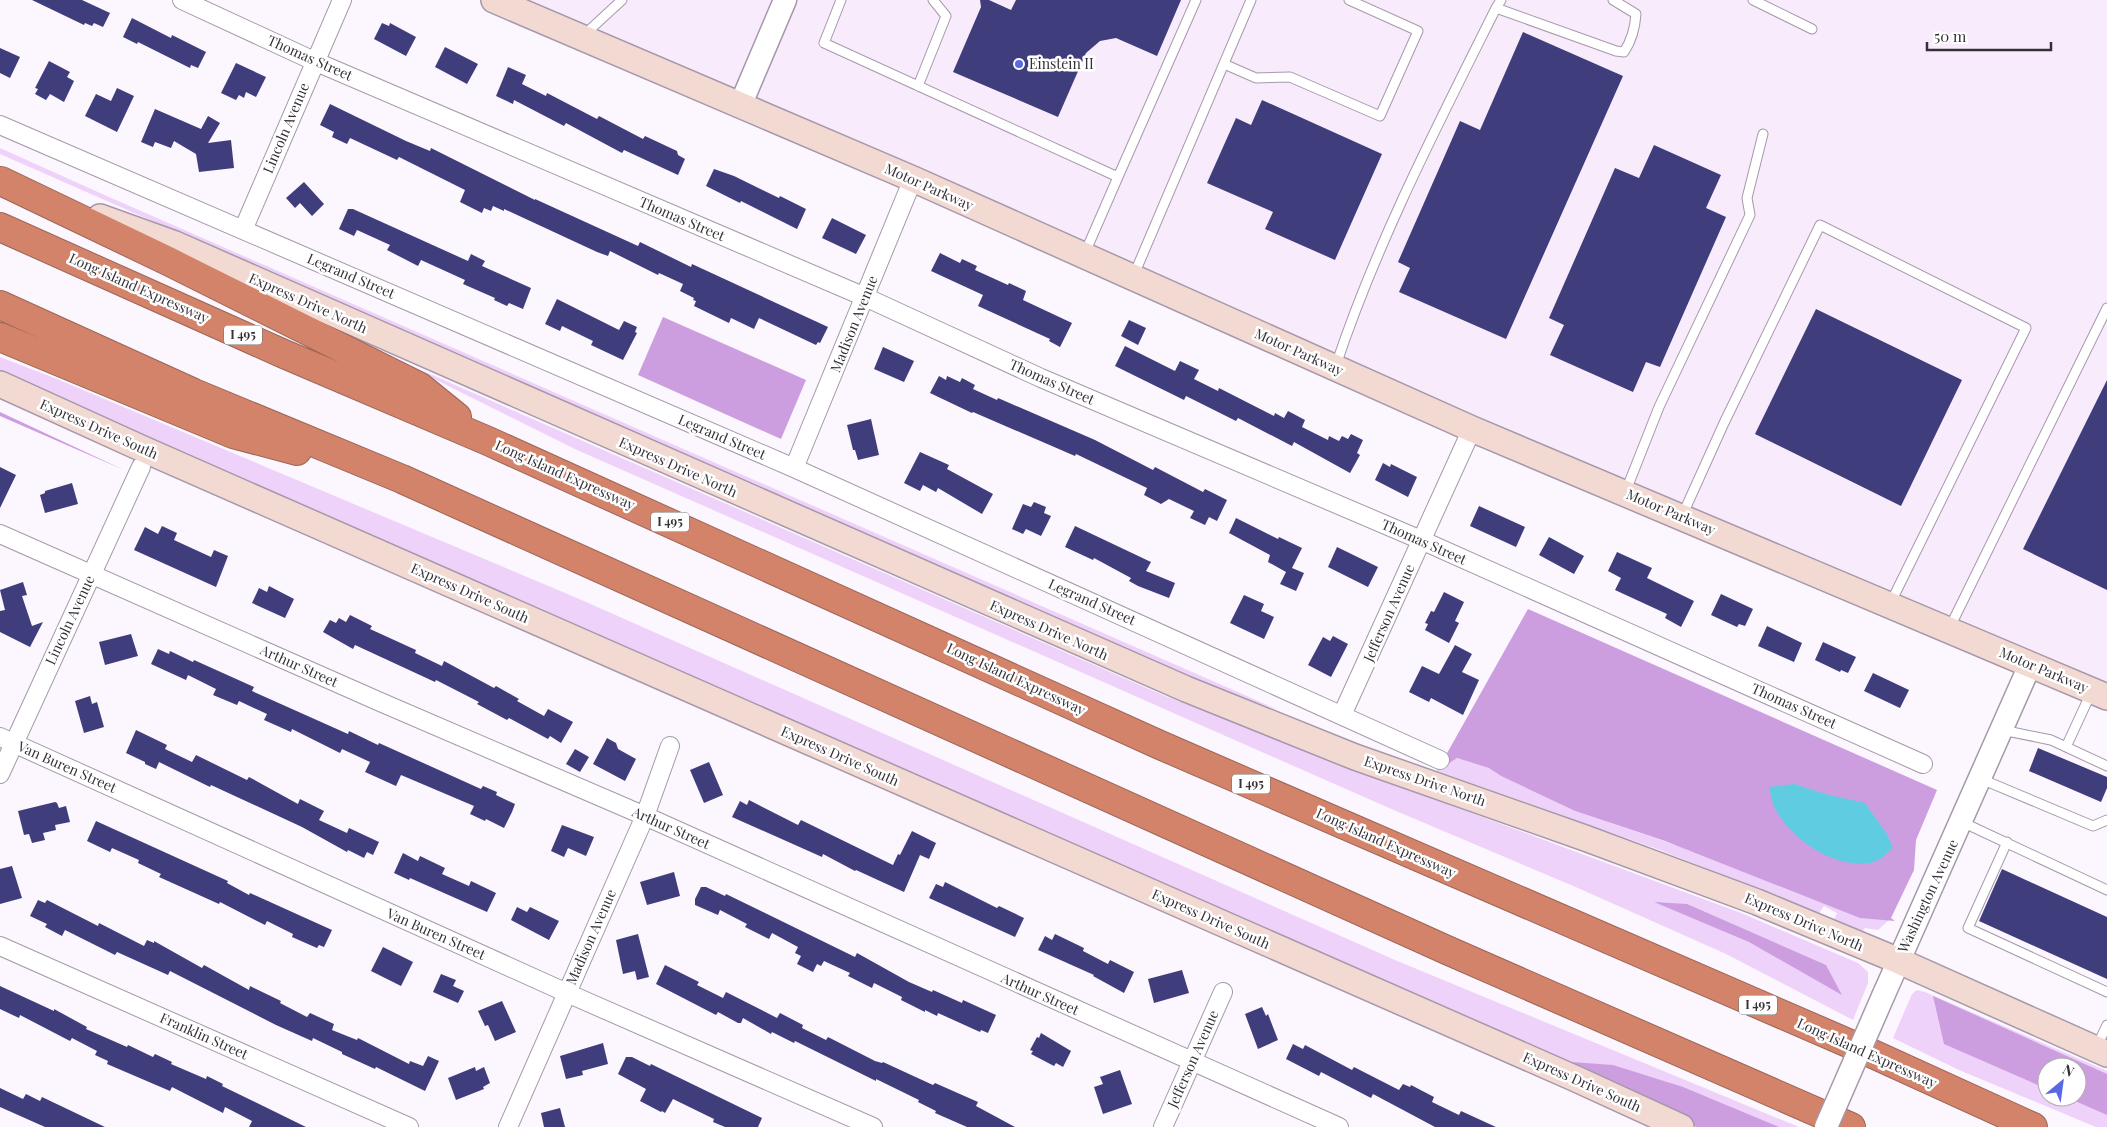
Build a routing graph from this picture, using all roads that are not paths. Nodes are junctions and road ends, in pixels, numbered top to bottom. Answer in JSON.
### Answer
{"nodes":[{"id":1,"x":182,"y":0,"type":"edge"},
{"id":2,"x":342,"y":0,"type":"edge"},
{"id":3,"x":494,"y":0,"type":"edge"},
{"id":4,"x":622,"y":0,"type":"edge"},
{"id":5,"x":785,"y":0,"type":"edge"},
{"id":6,"x":841,"y":0,"type":"edge"},
{"id":7,"x":933,"y":0,"type":"edge"},
{"id":8,"x":1196,"y":0,"type":"edge"},
{"id":9,"x":1251,"y":0,"type":"edge"},
{"id":10,"x":1349,"y":0,"type":"edge"},
{"id":11,"x":1613,"y":0,"type":"edge"},
{"id":12,"x":1754,"y":0,"type":"edge"},
{"id":13,"x":1499,"y":4,"type":"edge"},
{"id":14,"x":1812,"y":29,"type":"dead end"},
{"id":15,"x":581,"y":38,"type":"junction"},
{"id":16,"x":314,"y":61,"type":"junction"},
{"id":17,"x":1224,"y":64,"type":"junction"},
{"id":18,"x":918,"y":86,"type":"junction"},
{"id":19,"x":740,"y":106,"type":"junction"},
{"id":20,"x":0,"y":125,"type":"edge"},
{"id":21,"x":1763,"y":134,"type":"dead end"},
{"id":22,"x":1118,"y":177,"type":"junction"},
{"id":23,"x":913,"y":179,"type":"junction"},
{"id":24,"x":1,"y":181,"type":"joint"},
{"id":25,"x":0,"y":227,"type":"edge"},
{"id":26,"x":243,"y":230,"type":"junction"},
{"id":27,"x":1083,"y":255,"type":"junction"},
{"id":28,"x":1132,"y":277,"type":"junction"},
{"id":29,"x":865,"y":297,"type":"junction"},
{"id":30,"x":0,"y":304,"type":"edge"},
{"id":31,"x":2107,"y":308,"type":"edge"},
{"id":32,"x":0,"y":337,"type":"edge"},
{"id":33,"x":1335,"y":368,"type":"junction"},
{"id":34,"x":0,"y":384,"type":"edge"},
{"id":35,"x":1472,"y":429,"type":"junction"},
{"id":36,"x":488,"y":441,"type":"junction"},
{"id":37,"x":141,"y":467,"type":"dead end"},
{"id":38,"x":794,"y":468,"type":"junction"},
{"id":39,"x":402,"y":479,"type":"junction"},
{"id":40,"x":1624,"y":493,"type":"junction"},
{"id":41,"x":1682,"y":517,"type":"junction"},
{"id":42,"x":0,"y":534,"type":"edge"},
{"id":43,"x":1421,"y":540,"type":"junction"},
{"id":44,"x":91,"y":574,"type":"junction"},
{"id":45,"x":1890,"y":604,"type":"junction"},
{"id":46,"x":1949,"y":629,"type":"junction"},
{"id":47,"x":2030,"y":665,"type":"junction"},
{"id":48,"x":2103,"y":695,"type":"edge"},
{"id":49,"x":1342,"y":715,"type":"junction"},
{"id":50,"x":2002,"y":730,"type":"junction"},
{"id":51,"x":6,"y":740,"type":"edge"},
{"id":52,"x":670,"y":746,"type":"dead end"},
{"id":53,"x":2066,"y":747,"type":"junction"},
{"id":54,"x":1440,"y":760,"type":"dead end"},
{"id":55,"x":1923,"y":764,"type":"dead end"},
{"id":56,"x":2107,"y":766,"type":"edge"},
{"id":57,"x":0,"y":774,"type":"edge"},
{"id":58,"x":1981,"y":779,"type":"junction"},
{"id":59,"x":644,"y":816,"type":"junction"},
{"id":60,"x":2107,"y":820,"type":"edge"},
{"id":61,"x":1962,"y":822,"type":"junction"},
{"id":62,"x":2007,"y":842,"type":"junction"},
{"id":63,"x":2107,"y":890,"type":"edge"},
{"id":64,"x":0,"y":946,"type":"edge"},
{"id":65,"x":1899,"y":961,"type":"junction"},
{"id":66,"x":1223,"y":992,"type":"dead end"},
{"id":67,"x":2107,"y":992,"type":"edge"},
{"id":68,"x":566,"y":993,"type":"junction"},
{"id":69,"x":2107,"y":1026,"type":"edge"},
{"id":70,"x":2101,"y":1051,"type":"edge"},
{"id":71,"x":1192,"y":1062,"type":"junction"},
{"id":72,"x":409,"y":1127,"type":"edge"},
{"id":73,"x":508,"y":1127,"type":"edge"},
{"id":74,"x":873,"y":1127,"type":"edge"},
{"id":75,"x":1163,"y":1127,"type":"edge"},
{"id":76,"x":1339,"y":1127,"type":"edge"},
{"id":77,"x":1681,"y":1127,"type":"edge"},
{"id":78,"x":1826,"y":1127,"type":"edge"},
{"id":79,"x":1851,"y":1127,"type":"edge"},
{"id":80,"x":2033,"y":1127,"type":"edge"}],
"edges":[{"from":1,"to":16,"type":"street","name":"Thomas Street"},
{"from":2,"to":16,"type":"street","name":"Lincoln Avenue"},
{"from":3,"to":15,"type":"main road","name":"Motor Parkway"},
{"from":4,"to":15,"type":"lane"},
{"from":5,"to":19,"type":"street"},
{"from":6,"to":18,"type":"lane"},
{"from":7,"to":18,"type":"lane"},
{"from":8,"to":22,"type":"lane"},
{"from":9,"to":17,"type":"lane"},
{"from":10,"to":17,"type":"lane"},
{"from":11,"to":13,"type":"lane"},
{"from":12,"to":14,"type":"lane"},
{"from":13,"to":33,"type":"lane"},
{"from":15,"to":19,"type":"main road","name":"Motor Parkway"},
{"from":16,"to":26,"type":"street","name":"Lincoln Avenue"},
{"from":16,"to":29,"type":"street","name":"Thomas Street"},
{"from":17,"to":28,"type":"lane"},
{"from":18,"to":22,"type":"lane"},
{"from":19,"to":23,"type":"main road","name":"Motor Parkway"},
{"from":20,"to":26,"type":"street","name":"Legrand Street"},
{"from":21,"to":40,"type":"lane"},
{"from":22,"to":27,"type":"lane"},
{"from":23,"to":27,"type":"main road","name":"Motor Parkway"},
{"from":23,"to":29,"type":"street","name":"Madison Avenue"},
{"from":24,"to":36,"type":"highway"},
{"from":24,"to":65,"type":"main road","name":"Express Drive North"},
{"from":25,"to":36,"type":"highway","name":"Long Island Expressway","number":"I 495"},
{"from":26,"to":38,"type":"street","name":"Legrand Street"},
{"from":27,"to":28,"type":"main road","name":"Motor Parkway"},
{"from":28,"to":33,"type":"main road","name":"Motor Parkway"},
{"from":29,"to":38,"type":"street","name":"Madison Avenue"},
{"from":29,"to":43,"type":"street","name":"Thomas Street"},
{"from":30,"to":39,"type":"highway"},
{"from":31,"to":46,"type":"lane"},
{"from":32,"to":39,"type":"highway"},
{"from":33,"to":35,"type":"main road","name":"Motor Parkway"},
{"from":34,"to":77,"type":"main road","name":"Express Drive South"},
{"from":35,"to":40,"type":"main road","name":"Motor Parkway"},
{"from":35,"to":43,"type":"street","name":"Jefferson Avenue"},
{"from":36,"to":80,"type":"highway","name":"Long Island Expressway","number":"I 495"},
{"from":37,"to":44,"type":"street","name":"Lincoln Avenue"},
{"from":38,"to":49,"type":"street","name":"Legrand Street"},
{"from":39,"to":79,"type":"highway"},
{"from":40,"to":41,"type":"main road","name":"Motor Parkway"},
{"from":41,"to":45,"type":"main road","name":"Motor Parkway"},
{"from":41,"to":45,"type":"lane"},
{"from":42,"to":44,"type":"street","name":"Arthur Street"},
{"from":43,"to":49,"type":"street","name":"Jefferson Avenue"},
{"from":43,"to":55,"type":"street","name":"Thomas Street"},
{"from":44,"to":51,"type":"street","name":"Lincoln Avenue"},
{"from":44,"to":59,"type":"street","name":"Arthur Street"},
{"from":45,"to":46,"type":"main road","name":"Motor Parkway"},
{"from":46,"to":47,"type":"main road","name":"Motor Parkway"},
{"from":47,"to":48,"type":"main road","name":"Motor Parkway"},
{"from":47,"to":50,"type":"street","name":"Washington Avenue"},
{"from":48,"to":53,"type":"lane"},
{"from":49,"to":54,"type":"street","name":"Legrand Street"},
{"from":50,"to":53,"type":"lane"},
{"from":50,"to":58,"type":"street","name":"Washington Avenue"},
{"from":51,"to":57,"type":"street","name":"Lincoln Avenue"},
{"from":51,"to":68,"type":"street","name":"Van Buren Street"},
{"from":52,"to":59,"type":"street","name":"Madison Avenue"},
{"from":53,"to":56,"type":"lane"},
{"from":58,"to":60,"type":"lane"},
{"from":58,"to":61,"type":"street","name":"Washington Avenue"},
{"from":59,"to":68,"type":"street","name":"Madison Avenue"},
{"from":59,"to":71,"type":"street","name":"Arthur Street"},
{"from":61,"to":62,"type":"lane"},
{"from":61,"to":65,"type":"street","name":"Washington Avenue"},
{"from":62,"to":63,"type":"lane"},
{"from":62,"to":67,"type":"lane"},
{"from":64,"to":72,"type":"street","name":"Franklin Street"},
{"from":65,"to":70,"type":"main road","name":"Express Drive North"},
{"from":65,"to":78,"type":"street","name":"Washington Avenue","bridge":true},
{"from":66,"to":71,"type":"street","name":"Jefferson Avenue"},
{"from":68,"to":73,"type":"street","name":"Madison Avenue"},
{"from":68,"to":74,"type":"street","name":"Van Buren Street"},
{"from":69,"to":70,"type":"lane"},
{"from":71,"to":75,"type":"street","name":"Jefferson Avenue"},
{"from":71,"to":76,"type":"street","name":"Arthur Street"}]}
